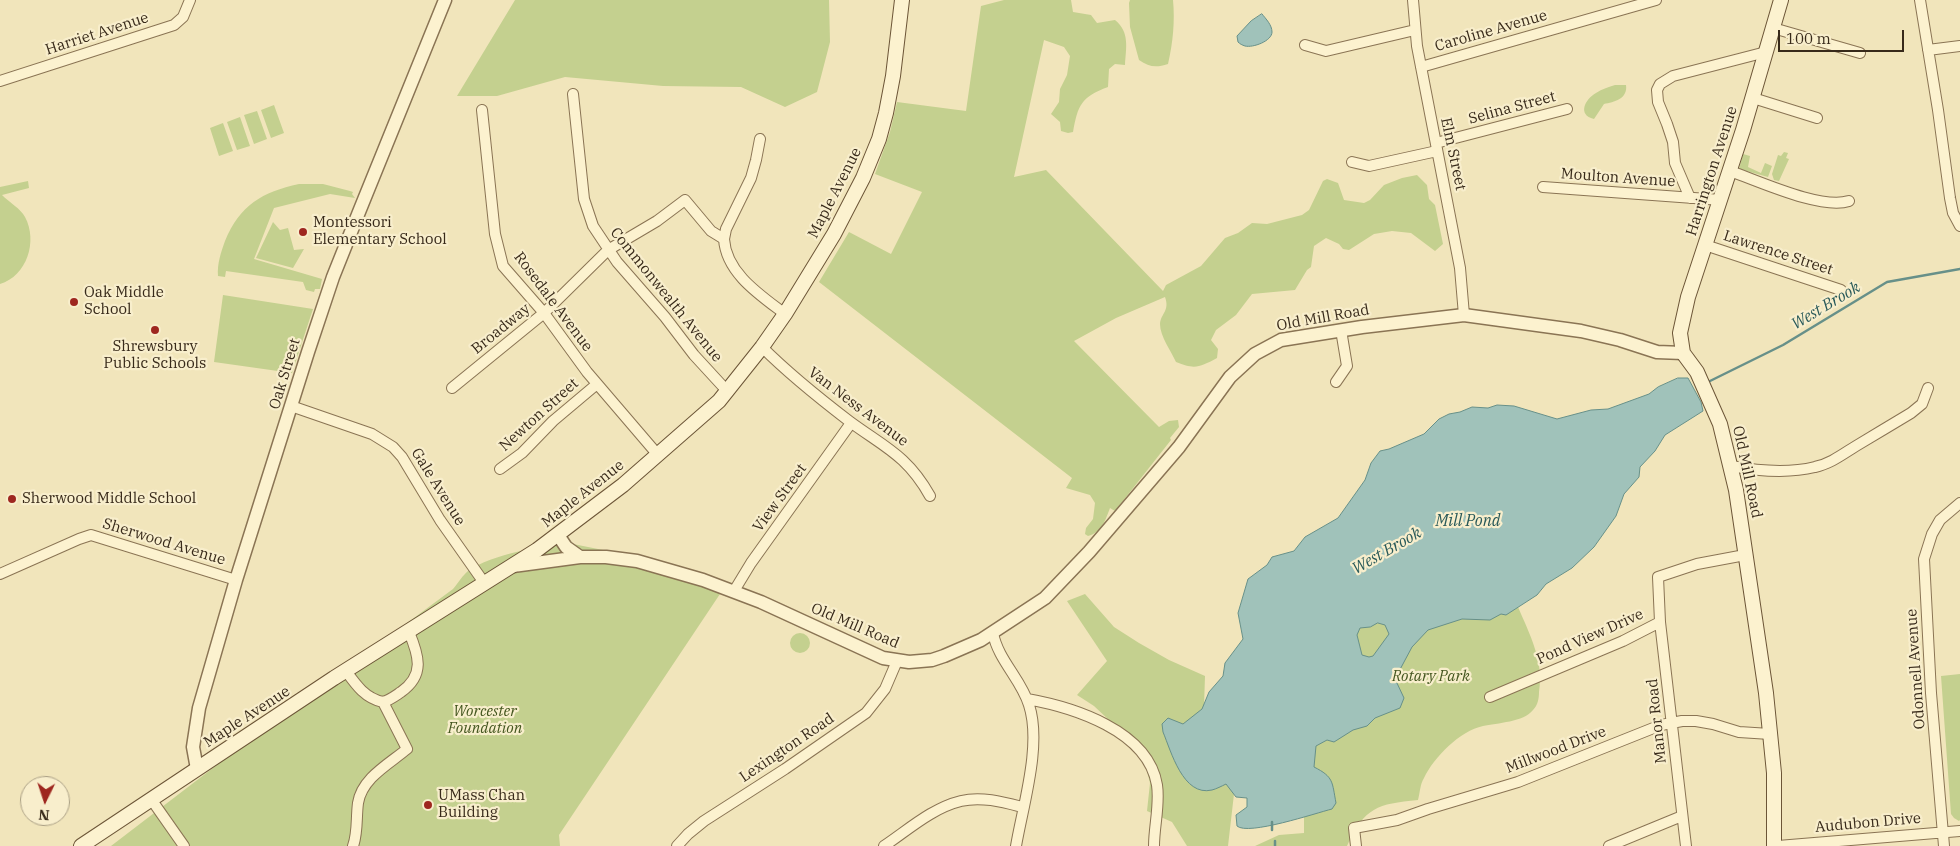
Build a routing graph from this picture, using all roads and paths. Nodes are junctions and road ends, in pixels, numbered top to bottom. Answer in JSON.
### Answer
{"nodes":[{"id":1,"x":190,"y":0,"type":"edge"},
{"id":2,"x":445,"y":0,"type":"edge"},
{"id":3,"x":902,"y":0,"type":"edge"},
{"id":4,"x":1413,"y":0,"type":"edge"},
{"id":5,"x":1781,"y":0,"type":"edge"},
{"id":6,"x":1920,"y":0,"type":"edge"},
{"id":7,"x":1650,"y":1,"type":"edge"},
{"id":8,"x":1773,"y":28,"type":"junction"},
{"id":9,"x":1415,"y":30,"type":"junction"},
{"id":10,"x":1306,"y":45,"type":"dead end"},
{"id":11,"x":1960,"y":46,"type":"edge"},
{"id":12,"x":1928,"y":50,"type":"junction"},
{"id":13,"x":1766,"y":52,"type":"junction"},
{"id":14,"x":1860,"y":53,"type":"dead end"},
{"id":15,"x":1421,"y":67,"type":"junction"},
{"id":16,"x":0,"y":81,"type":"edge"},
{"id":17,"x":572,"y":94,"type":"dead end"},
{"id":18,"x":1753,"y":98,"type":"junction"},
{"id":19,"x":1567,"y":109,"type":"dead end"},
{"id":20,"x":482,"y":110,"type":"dead end"},
{"id":21,"x":1817,"y":118,"type":"dead end"},
{"id":22,"x":760,"y":139,"type":"dead end"},
{"id":23,"x":1437,"y":147,"type":"junction"},
{"id":24,"x":1352,"y":162,"type":"dead end"},
{"id":25,"x":1730,"y":171,"type":"junction"},
{"id":26,"x":1543,"y":187,"type":"dead end"},
{"id":27,"x":1690,"y":198,"type":"junction"},
{"id":28,"x":1720,"y":200,"type":"junction"},
{"id":29,"x":1848,"y":201,"type":"dead end"},
{"id":30,"x":1960,"y":226,"type":"edge"},
{"id":31,"x":724,"y":239,"type":"junction"},
{"id":32,"x":1705,"y":245,"type":"junction"},
{"id":33,"x":608,"y":250,"type":"junction"},
{"id":34,"x":1841,"y":290,"type":"dead end"},
{"id":35,"x":544,"y":313,"type":"junction"},
{"id":36,"x":785,"y":314,"type":"junction"},
{"id":37,"x":1464,"y":315,"type":"junction"},
{"id":38,"x":1341,"y":330,"type":"junction"},
{"id":39,"x":762,"y":347,"type":"junction"},
{"id":40,"x":1683,"y":354,"type":"junction"},
{"id":41,"x":1336,"y":382,"type":"dead end"},
{"id":42,"x":597,"y":384,"type":"junction"},
{"id":43,"x":452,"y":388,"type":"dead end"},
{"id":44,"x":1928,"y":388,"type":"dead end"},
{"id":45,"x":728,"y":392,"type":"junction"},
{"id":46,"x":291,"y":406,"type":"junction"},
{"id":47,"x":851,"y":423,"type":"junction"},
{"id":48,"x":658,"y":455,"type":"junction"},
{"id":49,"x":1731,"y":466,"type":"junction"},
{"id":50,"x":500,"y":469,"type":"dead end"},
{"id":51,"x":930,"y":496,"type":"dead end"},
{"id":52,"x":1960,"y":503,"type":"edge"},
{"id":53,"x":558,"y":535,"type":"junction"},
{"id":54,"x":545,"y":544,"type":"junction"},
{"id":55,"x":1745,"y":555,"type":"junction"},
{"id":56,"x":580,"y":557,"type":"junction"},
{"id":57,"x":556,"y":559,"type":"junction"},
{"id":58,"x":513,"y":566,"type":"junction"},
{"id":59,"x":0,"y":574,"type":"edge"},
{"id":60,"x":236,"y":580,"type":"junction"},
{"id":61,"x":485,"y":584,"type":"junction"},
{"id":62,"x":734,"y":592,"type":"junction"},
{"id":63,"x":1660,"y":622,"type":"junction"},
{"id":64,"x":408,"y":632,"type":"junction"},
{"id":65,"x":993,"y":633,"type":"junction"},
{"id":66,"x":897,"y":661,"type":"junction"},
{"id":67,"x":346,"y":671,"type":"junction"},
{"id":68,"x":1490,"y":698,"type":"dead end"},
{"id":69,"x":1027,"y":699,"type":"junction"},
{"id":70,"x":383,"y":702,"type":"junction"},
{"id":71,"x":1672,"y":722,"type":"junction"},
{"id":72,"x":1770,"y":734,"type":"junction"},
{"id":73,"x":197,"y":769,"type":"junction"},
{"id":74,"x":151,"y":799,"type":"junction"},
{"id":75,"x":1022,"y":807,"type":"junction"},
{"id":76,"x":1682,"y":816,"type":"junction"},
{"id":77,"x":1960,"y":831,"type":"edge"},
{"id":78,"x":1943,"y":832,"type":"junction"},
{"id":79,"x":81,"y":846,"type":"edge"},
{"id":80,"x":184,"y":846,"type":"edge"},
{"id":81,"x":354,"y":846,"type":"edge"},
{"id":82,"x":677,"y":846,"type":"edge"},
{"id":83,"x":884,"y":846,"type":"edge"},
{"id":84,"x":1016,"y":846,"type":"edge"},
{"id":85,"x":1154,"y":846,"type":"edge"},
{"id":86,"x":1356,"y":846,"type":"edge"},
{"id":87,"x":1609,"y":846,"type":"edge"},
{"id":88,"x":1686,"y":846,"type":"edge"},
{"id":89,"x":1774,"y":846,"type":"edge"},
{"id":90,"x":1778,"y":846,"type":"edge"},
{"id":91,"x":1944,"y":846,"type":"edge"}],
"edges":[{"from":1,"to":16,"type":"street","name":"Harriet Avenue"},
{"from":2,"to":46,"type":"street","name":"Oak Street"},
{"from":3,"to":36,"type":"main road","name":"Maple Avenue"},
{"from":4,"to":9,"type":"street","name":"Elm Street"},
{"from":5,"to":8,"type":"main road","name":"Harrington Avenue"},
{"from":6,"to":12,"type":"street"},
{"from":7,"to":15,"type":"street","name":"Caroline Avenue"},
{"from":8,"to":13,"type":"main road","name":"Harrington Avenue"},
{"from":8,"to":14,"type":"street"},
{"from":9,"to":10,"type":"street"},
{"from":9,"to":15,"type":"street","name":"Elm Street"},
{"from":11,"to":12,"type":"street"},
{"from":12,"to":30,"type":"street"},
{"from":13,"to":18,"type":"main road","name":"Harrington Avenue"},
{"from":13,"to":27,"type":"street"},
{"from":15,"to":23,"type":"street","name":"Elm Street"},
{"from":17,"to":33,"type":"street","name":"Commonwealth Avenue"},
{"from":18,"to":21,"type":"street"},
{"from":18,"to":25,"type":"main road","name":"Harrington Avenue"},
{"from":19,"to":23,"type":"street","name":"Selina Street"},
{"from":20,"to":35,"type":"street","name":"Rosedale Avenue"},
{"from":22,"to":31,"type":"street"},
{"from":23,"to":24,"type":"street","name":"Selina Street"},
{"from":23,"to":37,"type":"street","name":"Elm Street"},
{"from":25,"to":28,"type":"main road","name":"Harrington Avenue"},
{"from":25,"to":29,"type":"street"},
{"from":26,"to":27,"type":"street","name":"Moulton Avenue"},
{"from":27,"to":28,"type":"street","name":"Moulton Avenue"},
{"from":28,"to":32,"type":"main road","name":"Harrington Avenue"},
{"from":31,"to":33,"type":"street","name":"Broadway"},
{"from":31,"to":36,"type":"street"},
{"from":32,"to":34,"type":"street","name":"Lawrence Street"},
{"from":32,"to":40,"type":"main road","name":"Harrington Avenue"},
{"from":33,"to":35,"type":"street","name":"Broadway"},
{"from":33,"to":45,"type":"street","name":"Commonwealth Avenue"},
{"from":35,"to":42,"type":"street","name":"Rosedale Avenue"},
{"from":35,"to":43,"type":"street","name":"Broadway"},
{"from":36,"to":39,"type":"main road","name":"Maple Avenue"},
{"from":37,"to":38,"type":"street","name":"Old Mill Road"},
{"from":37,"to":40,"type":"street","name":"Old Mill Road"},
{"from":38,"to":41,"type":"street"},
{"from":38,"to":65,"type":"street","name":"Old Mill Road"},
{"from":39,"to":45,"type":"main road","name":"Maple Avenue"},
{"from":39,"to":47,"type":"street","name":"Van Ness Avenue"},
{"from":40,"to":49,"type":"main road","name":"Old Mill Road"},
{"from":42,"to":48,"type":"street","name":"Rosedale Avenue"},
{"from":42,"to":50,"type":"street","name":"Newton Street"},
{"from":44,"to":49,"type":"street"},
{"from":45,"to":48,"type":"main road","name":"Maple Avenue"},
{"from":46,"to":60,"type":"street","name":"Oak Street"},
{"from":46,"to":61,"type":"street","name":"Gale Avenue"},
{"from":47,"to":51,"type":"street","name":"Van Ness Avenue"},
{"from":47,"to":62,"type":"street","name":"View Street"},
{"from":48,"to":53,"type":"main road","name":"Maple Avenue"},
{"from":49,"to":55,"type":"main road","name":"Old Mill Road"},
{"from":52,"to":78,"type":"street","name":"Odonnell Avenue"},
{"from":53,"to":54,"type":"main road","name":"Maple Avenue"},
{"from":53,"to":56,"type":"street"},
{"from":54,"to":57,"type":"street"},
{"from":54,"to":58,"type":"main road","name":"Maple Avenue"},
{"from":55,"to":63,"type":"street","name":"Pond View Drive"},
{"from":55,"to":72,"type":"main road","name":"Old Mill Road"},
{"from":56,"to":57,"type":"street","name":"Old Mill Road"},
{"from":56,"to":62,"type":"street","name":"Old Mill Road"},
{"from":57,"to":58,"type":"street","name":"Old Mill Road"},
{"from":58,"to":61,"type":"main road","name":"Maple Avenue"},
{"from":59,"to":60,"type":"street","name":"Sherwood Avenue"},
{"from":60,"to":73,"type":"street","name":"Oak Street"},
{"from":61,"to":64,"type":"main road","name":"Maple Avenue"},
{"from":62,"to":66,"type":"street","name":"Old Mill Road"},
{"from":63,"to":68,"type":"street","name":"Pond View Drive"},
{"from":63,"to":71,"type":"street","name":"Manor Road"},
{"from":64,"to":67,"type":"main road","name":"Maple Avenue"},
{"from":64,"to":70,"type":"street"},
{"from":65,"to":66,"type":"street","name":"Old Mill Road"},
{"from":65,"to":69,"type":"street"},
{"from":66,"to":82,"type":"street","name":"Lexington Road"},
{"from":67,"to":70,"type":"street"},
{"from":67,"to":73,"type":"main road","name":"Maple Avenue"},
{"from":69,"to":75,"type":"street"},
{"from":69,"to":85,"type":"street"},
{"from":70,"to":81,"type":"street"},
{"from":71,"to":72,"type":"street","name":"Millwood Drive"},
{"from":71,"to":76,"type":"street","name":"Manor Road"},
{"from":71,"to":86,"type":"street","name":"Millwood Drive"},
{"from":72,"to":89,"type":"main road","name":"Old Mill Road"},
{"from":73,"to":74,"type":"main road","name":"Maple Avenue"},
{"from":74,"to":79,"type":"main road","name":"Maple Avenue"},
{"from":74,"to":80,"type":"street"},
{"from":75,"to":83,"type":"street"},
{"from":75,"to":84,"type":"street"},
{"from":76,"to":87,"type":"street"},
{"from":76,"to":88,"type":"street","name":"Manor Road"},
{"from":77,"to":78,"type":"street","name":"Audubon Drive"},
{"from":78,"to":90,"type":"street","name":"Audubon Drive"},
{"from":78,"to":91,"type":"street","name":"Odonnell Avenue"}]}
